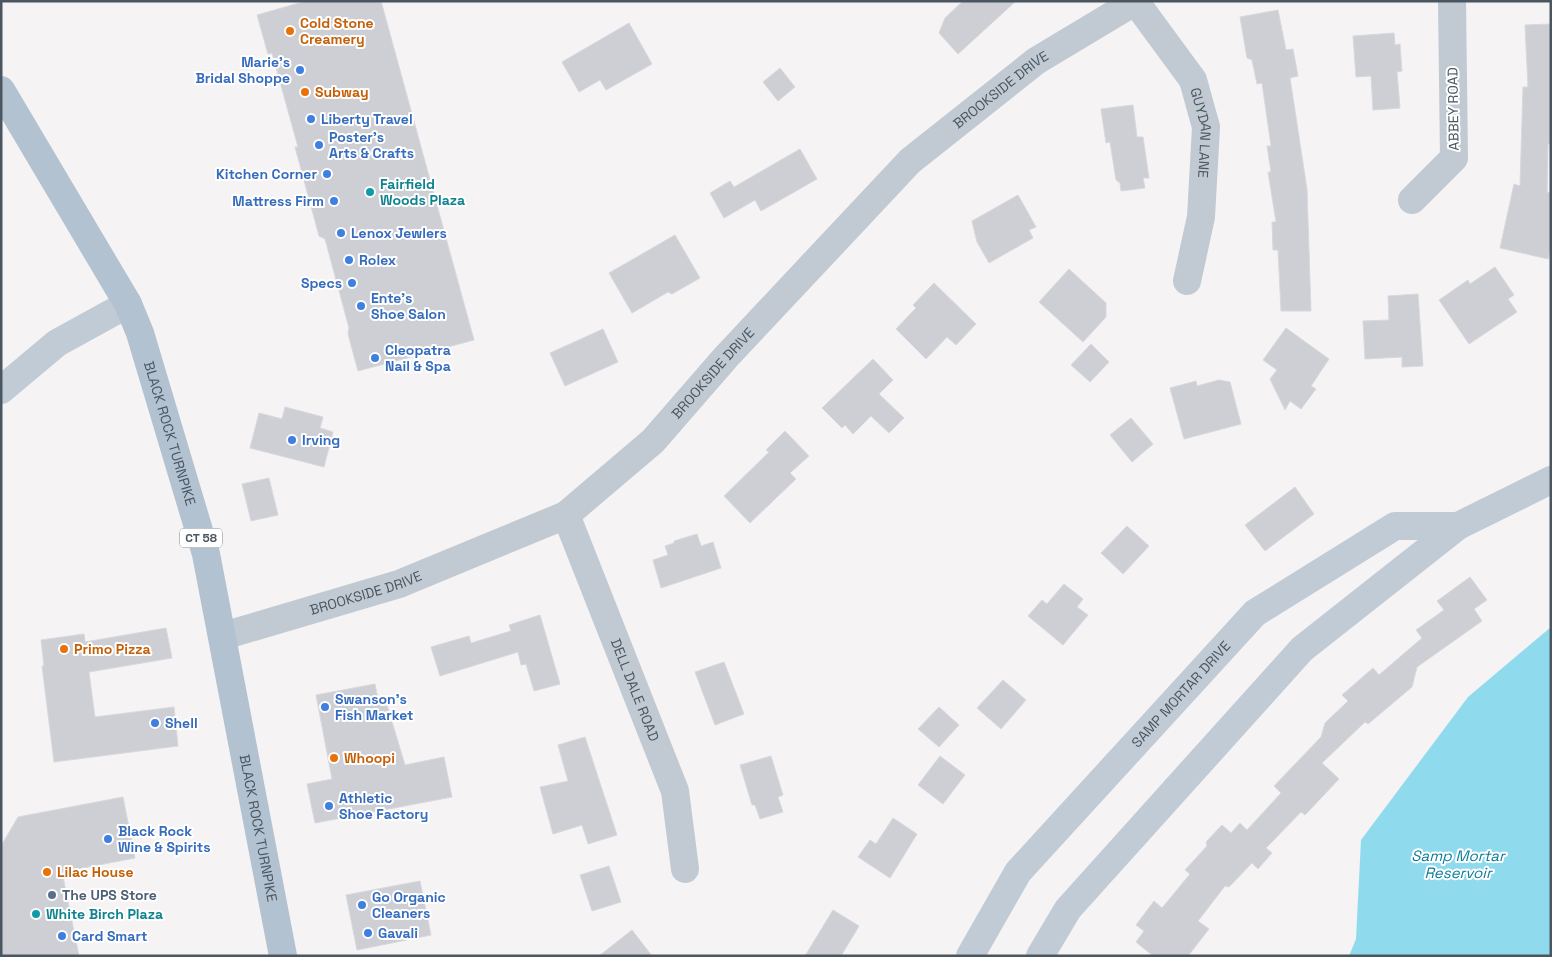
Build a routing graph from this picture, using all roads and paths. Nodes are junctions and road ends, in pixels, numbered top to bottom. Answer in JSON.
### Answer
{"nodes":[{"id":1,"x":1452,"y":1,"type":"edge"},
{"id":2,"x":1136,"y":2,"type":"edge"},
{"id":3,"x":1,"y":90,"type":"edge"},
{"id":4,"x":1412,"y":200,"type":"dead end"},
{"id":5,"x":1187,"y":281,"type":"dead end"},
{"id":6,"x":128,"y":304,"type":"junction"},
{"id":7,"x":1,"y":390,"type":"edge"},
{"id":8,"x":1551,"y":480,"type":"edge"},
{"id":9,"x":566,"y":515,"type":"junction"},
{"id":10,"x":1458,"y":526,"type":"junction"},
{"id":11,"x":223,"y":636,"type":"junction"},
{"id":12,"x":685,"y":869,"type":"dead end"},
{"id":13,"x":284,"y":956,"type":"edge"},
{"id":14,"x":970,"y":956,"type":"edge"},
{"id":15,"x":1040,"y":956,"type":"edge"}],
"edges":[{"from":1,"to":4,"type":"street","name":"ABBEY ROAD"},
{"from":2,"to":5,"type":"street","name":"GUYDAN LANE"},
{"from":2,"to":9,"type":"street","name":"BROOKSIDE DRIVE"},
{"from":3,"to":6,"type":"main road","name":"BLACK ROCK TURNPIKE","number":"CT 58"},
{"from":6,"to":7,"type":"main road"},
{"from":6,"to":11,"type":"main road","name":"BLACK ROCK TURNPIKE","number":"CT 58"},
{"from":8,"to":10,"type":"main road","name":"SAMP MORTAR DRIVE"},
{"from":9,"to":11,"type":"street","name":"BROOKSIDE DRIVE"},
{"from":9,"to":12,"type":"street","name":"DELL DALE ROAD"},
{"from":10,"to":14,"type":"main road","name":"SAMP MORTAR DRIVE"},
{"from":10,"to":15,"type":"main road","name":"SAMP MORTAR DRIVE"},
{"from":11,"to":13,"type":"main road","name":"BLACK ROCK TURNPIKE","number":"CT 58"}]}
